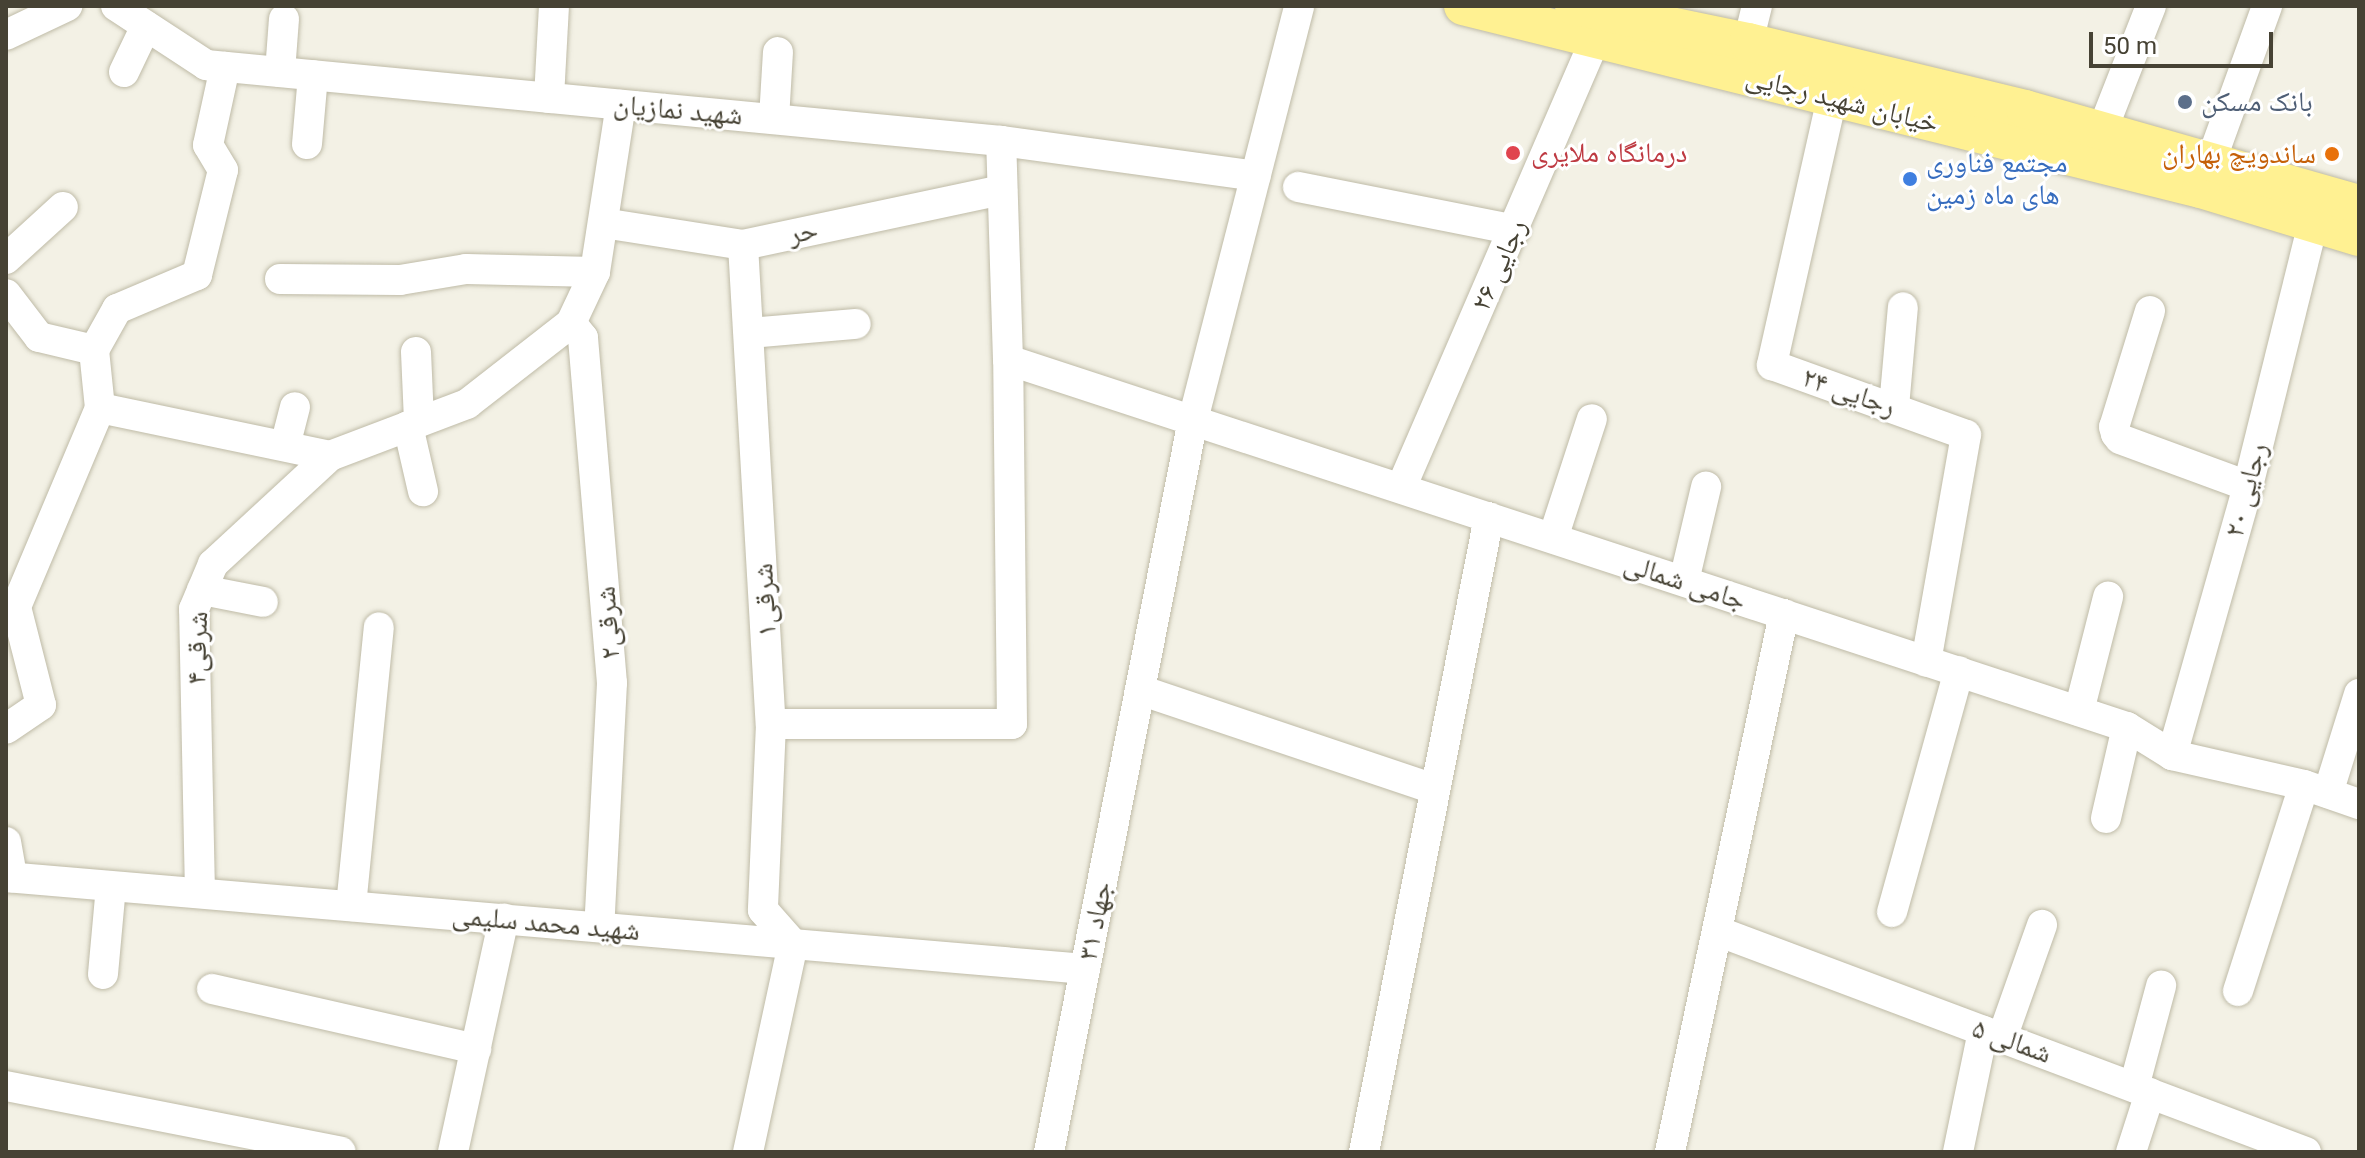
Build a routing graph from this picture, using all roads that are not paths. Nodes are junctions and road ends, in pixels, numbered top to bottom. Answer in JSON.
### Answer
{"nodes":[{"id":1,"x":67,"y":6,"type":"edge"},
{"id":2,"x":116,"y":6,"type":"edge"},
{"id":3,"x":554,"y":6,"type":"edge"},
{"id":4,"x":1299,"y":6,"type":"edge"},
{"id":5,"x":1463,"y":6,"type":"edge"},
{"id":6,"x":1574,"y":6,"type":"edge"},
{"id":7,"x":2151,"y":6,"type":"edge"},
{"id":8,"x":2267,"y":6,"type":"edge"},
{"id":9,"x":284,"y":19,"type":"dead end"},
{"id":10,"x":1608,"y":21,"type":"edge"},
{"id":11,"x":1753,"y":24,"type":"edge"},
{"id":12,"x":146,"y":26,"type":"junction"},
{"id":13,"x":6,"y":35,"type":"edge"},
{"id":14,"x":778,"y":52,"type":"dead end"},
{"id":15,"x":225,"y":67,"type":"junction"},
{"id":16,"x":124,"y":72,"type":"dead end"},
{"id":17,"x":280,"y":72,"type":"junction"},
{"id":18,"x":313,"y":75,"type":"junction"},
{"id":19,"x":549,"y":98,"type":"junction"},
{"id":20,"x":1832,"y":98,"type":"junction"},
{"id":21,"x":621,"y":105,"type":"junction"},
{"id":22,"x":774,"y":119,"type":"junction"},
{"id":23,"x":2019,"y":125,"type":"junction"},
{"id":24,"x":2102,"y":131,"type":"junction"},
{"id":25,"x":1001,"y":141,"type":"junction"},
{"id":26,"x":307,"y":144,"type":"dead end"},
{"id":27,"x":2211,"y":161,"type":"junction"},
{"id":28,"x":1256,"y":176,"type":"junction"},
{"id":29,"x":1298,"y":187,"type":"dead end"},
{"id":30,"x":1002,"y":190,"type":"junction"},
{"id":31,"x":2359,"y":204,"type":"edge"},
{"id":32,"x":63,"y":207,"type":"dead end"},
{"id":33,"x":603,"y":223,"type":"junction"},
{"id":34,"x":2313,"y":224,"type":"junction"},
{"id":35,"x":1515,"y":230,"type":"junction"},
{"id":36,"x":2359,"y":237,"type":"edge"},
{"id":37,"x":743,"y":245,"type":"junction"},
{"id":38,"x":6,"y":259,"type":"edge"},
{"id":39,"x":595,"y":272,"type":"junction"},
{"id":40,"x":280,"y":279,"type":"dead end"},
{"id":41,"x":6,"y":294,"type":"edge"},
{"id":42,"x":1903,"y":307,"type":"dead end"},
{"id":43,"x":2150,"y":311,"type":"dead end"},
{"id":44,"x":571,"y":323,"type":"junction"},
{"id":45,"x":856,"y":324,"type":"dead end"},
{"id":46,"x":750,"y":333,"type":"junction"},
{"id":47,"x":94,"y":350,"type":"junction"},
{"id":48,"x":416,"y":352,"type":"dead end"},
{"id":49,"x":1008,"y":360,"type":"junction"},
{"id":50,"x":295,"y":407,"type":"dead end"},
{"id":51,"x":1894,"y":407,"type":"junction"},
{"id":52,"x":100,"y":408,"type":"junction"},
{"id":53,"x":1592,"y":419,"type":"dead end"},
{"id":54,"x":1193,"y":420,"type":"junction"},
{"id":55,"x":413,"y":424,"type":"junction"},
{"id":56,"x":285,"y":446,"type":"junction"},
{"id":57,"x":330,"y":456,"type":"junction"},
{"id":58,"x":2248,"y":486,"type":"junction"},
{"id":59,"x":1706,"y":487,"type":"dead end"},
{"id":60,"x":1401,"y":488,"type":"junction"},
{"id":61,"x":423,"y":491,"type":"dead end"},
{"id":62,"x":1489,"y":517,"type":"junction"},
{"id":63,"x":1553,"y":538,"type":"junction"},
{"id":64,"x":1684,"y":581,"type":"junction"},
{"id":65,"x":15,"y":585,"type":"edge"},
{"id":66,"x":202,"y":590,"type":"junction"},
{"id":67,"x":2108,"y":597,"type":"dead end"},
{"id":68,"x":263,"y":602,"type":"dead end"},
{"id":69,"x":1784,"y":614,"type":"junction"},
{"id":70,"x":379,"y":627,"type":"dead end"},
{"id":71,"x":1926,"y":661,"type":"junction"},
{"id":72,"x":1959,"y":671,"type":"junction"},
{"id":73,"x":1140,"y":690,"type":"junction"},
{"id":74,"x":2359,"y":694,"type":"edge"},
{"id":75,"x":2079,"y":711,"type":"junction"},
{"id":76,"x":771,"y":724,"type":"junction"},
{"id":77,"x":2127,"y":727,"type":"junction"},
{"id":78,"x":6,"y":729,"type":"edge"},
{"id":79,"x":2172,"y":755,"type":"junction"},
{"id":80,"x":1435,"y":789,"type":"junction"},
{"id":81,"x":2316,"y":789,"type":"junction"},
{"id":82,"x":2359,"y":804,"type":"edge"},
{"id":83,"x":2106,"y":818,"type":"dead end"},
{"id":84,"x":6,"y":842,"type":"edge"},
{"id":85,"x":9,"y":877,"type":"edge"},
{"id":86,"x":111,"y":886,"type":"junction"},
{"id":87,"x":200,"y":893,"type":"junction"},
{"id":88,"x":351,"y":906,"type":"junction"},
{"id":89,"x":1892,"y":912,"type":"dead end"},
{"id":90,"x":504,"y":919,"type":"junction"},
{"id":91,"x":2042,"y":925,"type":"dead end"},
{"id":92,"x":599,"y":927,"type":"junction"},
{"id":93,"x":1717,"y":931,"type":"junction"},
{"id":94,"x":793,"y":944,"type":"junction"},
{"id":95,"x":1085,"y":969,"type":"junction"},
{"id":96,"x":103,"y":974,"type":"dead end"},
{"id":97,"x":2161,"y":986,"type":"dead end"},
{"id":98,"x":212,"y":989,"type":"dead end"},
{"id":99,"x":2238,"y":991,"type":"dead end"},
{"id":100,"x":1992,"y":1034,"type":"junction"},
{"id":101,"x":476,"y":1049,"type":"junction"},
{"id":102,"x":6,"y":1086,"type":"edge"},
{"id":103,"x":2142,"y":1090,"type":"junction"},
{"id":104,"x":341,"y":1152,"type":"edge"},
{"id":105,"x":453,"y":1152,"type":"edge"},
{"id":106,"x":748,"y":1152,"type":"edge"},
{"id":107,"x":1049,"y":1152,"type":"edge"},
{"id":108,"x":1364,"y":1152,"type":"edge"},
{"id":109,"x":1670,"y":1152,"type":"edge"},
{"id":110,"x":1958,"y":1152,"type":"edge"},
{"id":111,"x":2131,"y":1152,"type":"edge"},
{"id":112,"x":2306,"y":1152,"type":"edge"}],
"edges":[{"from":1,"to":13,"type":"street"},
{"from":2,"to":12,"type":"street","name":"شهید نمازیان"},
{"from":3,"to":19,"type":"street"},
{"from":4,"to":28,"type":"street"},
{"from":5,"to":10,"type":"main road","name":"خیابان شهید رجایی"},
{"from":6,"to":10,"type":"main road","name":"خیابان شهید رجایی"},
{"from":7,"to":24,"type":"street"},
{"from":8,"to":27,"type":"street"},
{"from":9,"to":17,"type":"street"},
{"from":10,"to":11,"type":"main road","name":"خیابان شهید رجایی"},
{"from":10,"to":20,"type":"main road","name":"خیابان شهید رجایی"},
{"from":10,"to":35,"type":"street","name":"رجایی ۲۶"},
{"from":11,"to":23,"type":"main road","name":"خیابان شهید رجایی"},
{"from":12,"to":15,"type":"street","name":"شهید نمازیان"},
{"from":12,"to":16,"type":"street"},
{"from":14,"to":22,"type":"street"},
{"from":15,"to":17,"type":"street","name":"شهید نمازیان"},
{"from":15,"to":47,"type":"street"},
{"from":17,"to":18,"type":"street","name":"شهید نمازیان"},
{"from":18,"to":19,"type":"street","name":"شهید نمازیان"},
{"from":18,"to":26,"type":"street"},
{"from":19,"to":21,"type":"street","name":"شهید نمازیان"},
{"from":20,"to":23,"type":"main road","name":"خیابان شهید رجایی"},
{"from":20,"to":51,"type":"street","name":"رجایی ۲۴"},
{"from":21,"to":22,"type":"street","name":"شهید نمازیان"},
{"from":21,"to":33,"type":"street"},
{"from":22,"to":25,"type":"street","name":"شهید نمازیان"},
{"from":23,"to":24,"type":"main road","name":"خیابان شهید رجایی"},
{"from":23,"to":34,"type":"main road","name":"خیابان شهید رجایی"},
{"from":24,"to":27,"type":"main road","name":"خیابان شهید رجایی"},
{"from":25,"to":28,"type":"street","name":"شهید نمازیان"},
{"from":25,"to":30,"type":"street"},
{"from":27,"to":31,"type":"main road","name":"خیابان شهید رجایی"},
{"from":28,"to":54,"type":"street"},
{"from":29,"to":35,"type":"street"},
{"from":30,"to":37,"type":"street","name":"حر"},
{"from":30,"to":49,"type":"street"},
{"from":32,"to":38,"type":"street"},
{"from":33,"to":37,"type":"street","name":"حر"},
{"from":33,"to":39,"type":"street"},
{"from":34,"to":36,"type":"main road","name":"خیابان شهید رجایی"},
{"from":34,"to":58,"type":"street","name":"رجایی ۲۰"},
{"from":35,"to":60,"type":"street","name":"رجایی ۲۶"},
{"from":37,"to":46,"type":"street","name":"شرقی۱"},
{"from":39,"to":40,"type":"street"},
{"from":39,"to":44,"type":"street"},
{"from":41,"to":47,"type":"street"},
{"from":42,"to":51,"type":"street"},
{"from":43,"to":58,"type":"street"},
{"from":44,"to":55,"type":"street"},
{"from":44,"to":92,"type":"street","name":"شرقی۲"},
{"from":45,"to":46,"type":"street"},
{"from":46,"to":76,"type":"street","name":"شرقی۱"},
{"from":47,"to":52,"type":"street"},
{"from":48,"to":55,"type":"street"},
{"from":49,"to":54,"type":"street","name":"جامی شمالی"},
{"from":49,"to":76,"type":"street"},
{"from":50,"to":56,"type":"street"},
{"from":51,"to":71,"type":"street","name":"رجایی ۲۴"},
{"from":52,"to":56,"type":"street"},
{"from":52,"to":65,"type":"street"},
{"from":53,"to":63,"type":"street"},
{"from":54,"to":60,"type":"street","name":"جامی شمالی"},
{"from":54,"to":73,"type":"street","name":"جهاد ۳۱"},
{"from":55,"to":57,"type":"street"},
{"from":55,"to":61,"type":"street"},
{"from":56,"to":57,"type":"street"},
{"from":57,"to":66,"type":"street","name":"شرقی۴"},
{"from":58,"to":79,"type":"street","name":"رجایی ۲۰"},
{"from":59,"to":64,"type":"street"},
{"from":60,"to":62,"type":"street","name":"جامی شمالی"},
{"from":62,"to":63,"type":"street","name":"جامی شمالی"},
{"from":62,"to":80,"type":"street"},
{"from":63,"to":64,"type":"street","name":"جامی شمالی"},
{"from":64,"to":69,"type":"street","name":"جامی شمالی"},
{"from":65,"to":78,"type":"street"},
{"from":66,"to":68,"type":"street"},
{"from":66,"to":87,"type":"street","name":"شرقی۴"},
{"from":67,"to":75,"type":"street"},
{"from":69,"to":71,"type":"street","name":"جامی شمالی"},
{"from":69,"to":93,"type":"street"},
{"from":70,"to":88,"type":"street"},
{"from":71,"to":72,"type":"street","name":"جامی شمالی"},
{"from":72,"to":75,"type":"street","name":"جامی شمالی"},
{"from":72,"to":89,"type":"street"},
{"from":73,"to":80,"type":"street"},
{"from":73,"to":95,"type":"street","name":"جهاد ۳۱"},
{"from":74,"to":81,"type":"street"},
{"from":75,"to":77,"type":"street","name":"جامی شمالی"},
{"from":76,"to":94,"type":"street","name":"شرقی۱"},
{"from":77,"to":79,"type":"street","name":"جامی شمالی"},
{"from":77,"to":83,"type":"street"},
{"from":79,"to":81,"type":"street","name":"جامی شمالی"},
{"from":80,"to":108,"type":"street"},
{"from":81,"to":82,"type":"street","name":"جامی شمالی"},
{"from":81,"to":99,"type":"street"},
{"from":84,"to":85,"type":"street"},
{"from":85,"to":86,"type":"street","name":"شهید محمد سلیمی"},
{"from":86,"to":87,"type":"street","name":"شهید محمد سلیمی"},
{"from":86,"to":96,"type":"street"},
{"from":87,"to":88,"type":"street","name":"شهید محمد سلیمی"},
{"from":88,"to":90,"type":"street","name":"شهید محمد سلیمی"},
{"from":90,"to":92,"type":"street","name":"شهید محمد سلیمی"},
{"from":90,"to":101,"type":"street"},
{"from":91,"to":100,"type":"street"},
{"from":92,"to":94,"type":"street","name":"شهید محمد سلیمی"},
{"from":93,"to":100,"type":"street","name":"شمالی ۵"},
{"from":93,"to":109,"type":"street"},
{"from":94,"to":95,"type":"street","name":"شهید محمد سلیمی"},
{"from":94,"to":106,"type":"street"},
{"from":95,"to":107,"type":"street","name":"جهاد ۳۱"},
{"from":97,"to":103,"type":"street"},
{"from":98,"to":101,"type":"street"},
{"from":100,"to":103,"type":"street","name":"شمالی ۵"},
{"from":100,"to":110,"type":"street"},
{"from":101,"to":105,"type":"street"},
{"from":102,"to":104,"type":"street"},
{"from":103,"to":111,"type":"street"},
{"from":103,"to":112,"type":"street","name":"شمالی ۵"}]}
